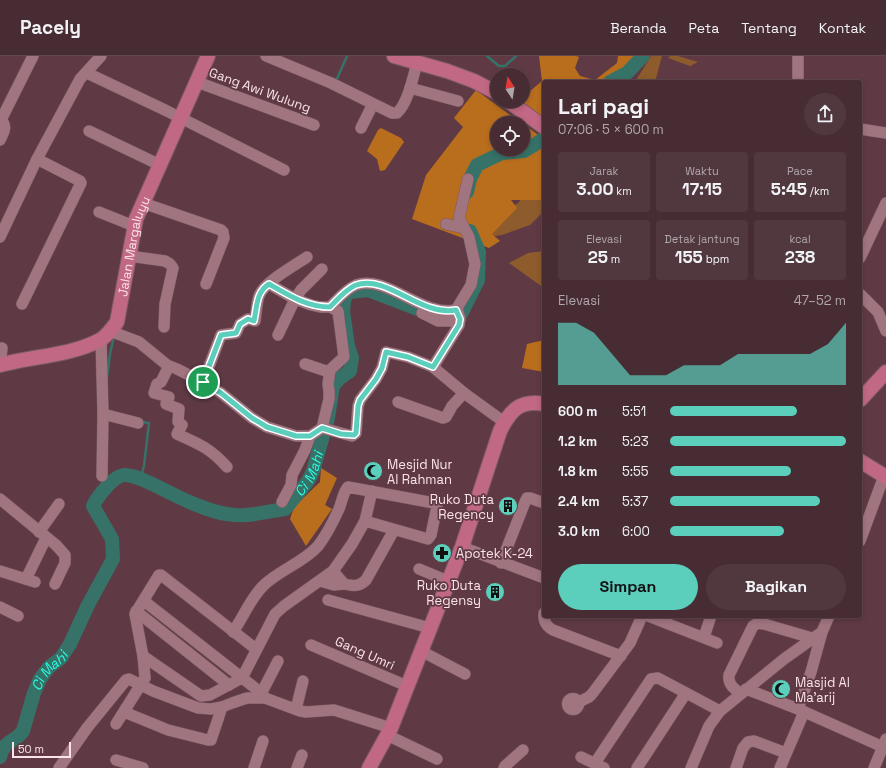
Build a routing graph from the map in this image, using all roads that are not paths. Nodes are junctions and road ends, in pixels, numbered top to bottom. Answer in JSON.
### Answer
{"nodes":[{"id":1,"x":33,"y":56,"type":"edge"},
{"id":2,"x":101,"y":56,"type":"edge"},
{"id":3,"x":208,"y":56,"type":"edge"},
{"id":4,"x":266,"y":56,"type":"edge"},
{"id":5,"x":394,"y":56,"type":"edge"},
{"id":6,"x":798,"y":56,"type":"edge"},
{"id":7,"x":417,"y":62,"type":"junction"},
{"id":8,"x":87,"y":73,"type":"junction"},
{"id":9,"x":798,"y":80,"type":"edge"},
{"id":10,"x":197,"y":82,"type":"junction"},
{"id":11,"x":410,"y":88,"type":"junction"},
{"id":12,"x":490,"y":90,"type":"edge"},
{"id":13,"x":458,"y":101,"type":"dead end"},
{"id":14,"x":373,"y":104,"type":"junction"},
{"id":15,"x":518,"y":108,"type":"edge"},
{"id":16,"x":181,"y":119,"type":"junction"},
{"id":17,"x":1,"y":120,"type":"edge"},
{"id":18,"x":314,"y":125,"type":"dead end"},
{"id":19,"x":542,"y":126,"type":"edge"},
{"id":20,"x":361,"y":128,"type":"dead end"},
{"id":21,"x":862,"y":129,"type":"edge"},
{"id":22,"x":89,"y":131,"type":"dead end"},
{"id":23,"x":886,"y":133,"type":"edge"},
{"id":24,"x":0,"y":140,"type":"edge"},
{"id":25,"x":37,"y":160,"type":"junction"},
{"id":26,"x":160,"y":165,"type":"junction"},
{"id":27,"x":284,"y":170,"type":"dead end"},
{"id":28,"x":468,"y":179,"type":"dead end"},
{"id":29,"x":143,"y":203,"type":"junction"},
{"id":30,"x":886,"y":203,"type":"edge"},
{"id":31,"x":99,"y":212,"type":"dead end"},
{"id":32,"x":446,"y":224,"type":"dead end"},
{"id":33,"x":134,"y":226,"type":"junction"},
{"id":34,"x":464,"y":228,"type":"junction"},
{"id":35,"x":0,"y":236,"type":"edge"},
{"id":36,"x":862,"y":254,"type":"edge"},
{"id":37,"x":129,"y":256,"type":"junction"},
{"id":38,"x":307,"y":257,"type":"dead end"},
{"id":39,"x":322,"y":269,"type":"dead end"},
{"id":40,"x":206,"y":284,"type":"dead end"},
{"id":41,"x":269,"y":284,"type":"junction"},
{"id":42,"x":862,"y":296,"type":"edge"},
{"id":43,"x":295,"y":299,"type":"junction"},
{"id":44,"x":22,"y":304,"type":"dead end"},
{"id":45,"x":330,"y":307,"type":"junction"},
{"id":46,"x":422,"y":314,"type":"dead end"},
{"id":47,"x":458,"y":315,"type":"junction"},
{"id":48,"x":164,"y":327,"type":"dead end"},
{"id":49,"x":886,"y":331,"type":"edge"},
{"id":50,"x":278,"y":334,"type":"dead end"},
{"id":51,"x":106,"y":335,"type":"junction"},
{"id":52,"x":2,"y":348,"type":"dead end"},
{"id":53,"x":305,"y":364,"type":"dead end"},
{"id":54,"x":0,"y":365,"type":"edge"},
{"id":55,"x":169,"y":366,"type":"junction"},
{"id":56,"x":433,"y":367,"type":"junction"},
{"id":57,"x":329,"y":372,"type":"junction"},
{"id":58,"x":886,"y":372,"type":"edge"},
{"id":59,"x":203,"y":382,"type":"junction"},
{"id":60,"x":464,"y":393,"type":"junction"},
{"id":61,"x":862,"y":398,"type":"edge"},
{"id":62,"x":398,"y":402,"type":"dead end"},
{"id":63,"x":542,"y":404,"type":"edge"},
{"id":64,"x":103,"y":414,"type":"junction"},
{"id":65,"x":504,"y":422,"type":"junction"},
{"id":66,"x":138,"y":423,"type":"dead end"},
{"id":67,"x":327,"y":430,"type":"junction"},
{"id":68,"x":310,"y":436,"type":"junction"},
{"id":69,"x":862,"y":462,"type":"edge"},
{"id":70,"x":227,"y":467,"type":"dead end"},
{"id":71,"x":102,"y":476,"type":"dead end"},
{"id":72,"x":885,"y":476,"type":"edge"},
{"id":73,"x":372,"y":491,"type":"junction"},
{"id":74,"x":0,"y":499,"type":"edge"},
{"id":75,"x":282,"y":502,"type":"dead end"},
{"id":76,"x":542,"y":502,"type":"edge"},
{"id":77,"x":59,"y":504,"type":"dead end"},
{"id":78,"x":365,"y":521,"type":"junction"},
{"id":79,"x":394,"y":530,"type":"junction"},
{"id":80,"x":43,"y":535,"type":"junction"},
{"id":81,"x":862,"y":536,"type":"edge"},
{"id":82,"x":462,"y":547,"type":"junction"},
{"id":83,"x":501,"y":563,"type":"junction"},
{"id":84,"x":420,"y":569,"type":"dead end"},
{"id":85,"x":0,"y":571,"type":"edge"},
{"id":86,"x":333,"y":571,"type":"junction"},
{"id":87,"x":542,"y":577,"type":"edge"},
{"id":88,"x":320,"y":581,"type":"junction"},
{"id":89,"x":448,"y":581,"type":"junction"},
{"id":90,"x":55,"y":584,"type":"dead end"},
{"id":91,"x":344,"y":584,"type":"junction"},
{"id":92,"x":328,"y":600,"type":"dead end"},
{"id":93,"x":144,"y":601,"type":"junction"},
{"id":94,"x":0,"y":607,"type":"edge"},
{"id":95,"x":136,"y":611,"type":"junction"},
{"id":96,"x":18,"y":616,"type":"dead end"},
{"id":97,"x":544,"y":618,"type":"edge"},
{"id":98,"x":641,"y":618,"type":"edge"},
{"id":99,"x":655,"y":618,"type":"edge"},
{"id":100,"x":710,"y":618,"type":"edge"},
{"id":101,"x":828,"y":618,"type":"edge"},
{"id":102,"x":430,"y":628,"type":"junction"},
{"id":103,"x":233,"y":632,"type":"junction"},
{"id":104,"x":822,"y":632,"type":"junction"},
{"id":105,"x":704,"y":637,"type":"junction"},
{"id":106,"x":812,"y":638,"type":"junction"},
{"id":107,"x":717,"y":643,"type":"dead end"},
{"id":108,"x":311,"y":645,"type":"dead end"},
{"id":109,"x":256,"y":649,"type":"junction"},
{"id":110,"x":421,"y":651,"type":"junction"},
{"id":111,"x":143,"y":656,"type":"junction"},
{"id":112,"x":621,"y":656,"type":"junction"},
{"id":113,"x":278,"y":661,"type":"dead end"},
{"id":114,"x":155,"y":663,"type":"junction"},
{"id":115,"x":465,"y":674,"type":"dead end"},
{"id":116,"x":242,"y":678,"type":"junction"},
{"id":117,"x":144,"y":681,"type":"junction"},
{"id":118,"x":303,"y":681,"type":"dead end"},
{"id":119,"x":229,"y":685,"type":"junction"},
{"id":120,"x":407,"y":686,"type":"junction"},
{"id":121,"x":743,"y":691,"type":"junction"},
{"id":122,"x":686,"y":693,"type":"junction"},
{"id":123,"x":263,"y":696,"type":"junction"},
{"id":124,"x":579,"y":702,"type":"dead end"},
{"id":125,"x":222,"y":707,"type":"junction"},
{"id":126,"x":296,"y":710,"type":"junction"},
{"id":127,"x":801,"y":710,"type":"junction"},
{"id":128,"x":125,"y":711,"type":"junction"},
{"id":129,"x":720,"y":711,"type":"junction"},
{"id":130,"x":116,"y":724,"type":"dead end"},
{"id":131,"x":389,"y":732,"type":"junction"},
{"id":132,"x":263,"y":741,"type":"dead end"},
{"id":133,"x":882,"y":743,"type":"edge"},
{"id":134,"x":523,"y":750,"type":"dead end"},
{"id":135,"x":786,"y":753,"type":"junction"},
{"id":136,"x":302,"y":755,"type":"dead end"},
{"id":137,"x":581,"y":757,"type":"dead end"},
{"id":138,"x":437,"y":759,"type":"dead end"},
{"id":139,"x":116,"y":760,"type":"dead end"},
{"id":140,"x":600,"y":766,"type":"edge"},
{"id":141,"x":59,"y":768,"type":"edge"},
{"id":142,"x":143,"y":768,"type":"edge"},
{"id":143,"x":254,"y":768,"type":"edge"},
{"id":144,"x":297,"y":768,"type":"edge"},
{"id":145,"x":369,"y":768,"type":"edge"},
{"id":146,"x":504,"y":768,"type":"edge"},
{"id":147,"x":636,"y":768,"type":"edge"},
{"id":148,"x":691,"y":768,"type":"edge"},
{"id":149,"x":736,"y":768,"type":"edge"},
{"id":150,"x":780,"y":768,"type":"edge"},
{"id":151,"x":874,"y":768,"type":"edge"}],
"edges":[{"from":1,"to":17,"type":"street"},
{"from":2,"to":8,"type":"street"},
{"from":3,"to":10,"type":"main road","name":"Jalan Margaluyu"},
{"from":4,"to":14,"type":"street"},
{"from":5,"to":7,"type":"main road"},
{"from":6,"to":9,"type":"street"},
{"from":7,"to":11,"type":"street"},
{"from":7,"to":12,"type":"main road"},
{"from":8,"to":16,"type":"street"},
{"from":8,"to":25,"type":"street"},
{"from":10,"to":16,"type":"main road","name":"Jalan Margaluyu"},
{"from":10,"to":18,"type":"street","name":"Gang Awi Wulung"},
{"from":11,"to":13,"type":"street"},
{"from":11,"to":14,"type":"street"},
{"from":14,"to":20,"type":"street"},
{"from":15,"to":19,"type":"main road"},
{"from":16,"to":26,"type":"main road","name":"Jalan Margaluyu"},
{"from":16,"to":27,"type":"street"},
{"from":17,"to":24,"type":"street"},
{"from":21,"to":23,"type":"street"},
{"from":22,"to":26,"type":"street"},
{"from":25,"to":35,"type":"street"},
{"from":25,"to":44,"type":"street"},
{"from":26,"to":29,"type":"main road","name":"Jalan Margaluyu"},
{"from":28,"to":34,"type":"street"},
{"from":29,"to":33,"type":"main road","name":"Jalan Margaluyu"},
{"from":29,"to":40,"type":"street"},
{"from":30,"to":36,"type":"street"},
{"from":31,"to":33,"type":"street"},
{"from":32,"to":34,"type":"street"},
{"from":33,"to":37,"type":"main road","name":"Jalan Margaluyu"},
{"from":34,"to":47,"type":"street"},
{"from":37,"to":48,"type":"street"},
{"from":37,"to":51,"type":"main road","name":"Jalan Margaluyu"},
{"from":38,"to":41,"type":"street"},
{"from":39,"to":43,"type":"street"},
{"from":41,"to":43,"type":"street"},
{"from":41,"to":59,"type":"street"},
{"from":42,"to":49,"type":"street"},
{"from":43,"to":45,"type":"street"},
{"from":43,"to":50,"type":"street"},
{"from":45,"to":47,"type":"street"},
{"from":45,"to":57,"type":"street"},
{"from":46,"to":47,"type":"street"},
{"from":47,"to":56,"type":"street"},
{"from":51,"to":54,"type":"main road"},
{"from":51,"to":55,"type":"street"},
{"from":51,"to":64,"type":"street"},
{"from":52,"to":54,"type":"street"},
{"from":53,"to":57,"type":"street"},
{"from":55,"to":59,"type":"street"},
{"from":55,"to":70,"type":"street"},
{"from":56,"to":60,"type":"street"},
{"from":56,"to":67,"type":"street"},
{"from":57,"to":67,"type":"street"},
{"from":58,"to":61,"type":"main road"},
{"from":59,"to":68,"type":"street"},
{"from":60,"to":62,"type":"street"},
{"from":60,"to":65,"type":"street"},
{"from":63,"to":65,"type":"main road"},
{"from":64,"to":66,"type":"street"},
{"from":64,"to":71,"type":"street"},
{"from":65,"to":82,"type":"main road"},
{"from":67,"to":68,"type":"street"},
{"from":68,"to":75,"type":"street"},
{"from":69,"to":72,"type":"main road"},
{"from":72,"to":81,"type":"street"},
{"from":73,"to":78,"type":"street"},
{"from":73,"to":79,"type":"street"},
{"from":73,"to":103,"type":"street"},
{"from":74,"to":80,"type":"street"},
{"from":76,"to":83,"type":"street"},
{"from":77,"to":80,"type":"street"},
{"from":78,"to":79,"type":"street"},
{"from":78,"to":86,"type":"street"},
{"from":79,"to":91,"type":"street"},
{"from":80,"to":85,"type":"street"},
{"from":80,"to":90,"type":"street"},
{"from":82,"to":83,"type":"street"},
{"from":82,"to":89,"type":"main road"},
{"from":83,"to":87,"type":"street"},
{"from":84,"to":89,"type":"street"},
{"from":86,"to":88,"type":"street"},
{"from":86,"to":91,"type":"street"},
{"from":88,"to":91,"type":"street"},
{"from":88,"to":109,"type":"street"},
{"from":89,"to":102,"type":"main road"},
{"from":92,"to":102,"type":"street"},
{"from":93,"to":95,"type":"street"},
{"from":93,"to":103,"type":"street"},
{"from":93,"to":116,"type":"street"},
{"from":94,"to":96,"type":"street"},
{"from":95,"to":111,"type":"street"},
{"from":95,"to":119,"type":"street"},
{"from":97,"to":112,"type":"street"},
{"from":98,"to":112,"type":"street"},
{"from":99,"to":105,"type":"street"},
{"from":100,"to":105,"type":"street"},
{"from":101,"to":104,"type":"street"},
{"from":102,"to":110,"type":"main road"},
{"from":103,"to":109,"type":"street"},
{"from":104,"to":106,"type":"street"},
{"from":104,"to":127,"type":"street"},
{"from":105,"to":107,"type":"street"},
{"from":106,"to":121,"type":"street"},
{"from":106,"to":121,"type":"street"},
{"from":108,"to":120,"type":"street","name":"Gang Umri"},
{"from":109,"to":116,"type":"street"},
{"from":110,"to":115,"type":"street"},
{"from":110,"to":120,"type":"main road"},
{"from":111,"to":114,"type":"street"},
{"from":111,"to":117,"type":"street"},
{"from":112,"to":124,"type":"street"},
{"from":113,"to":123,"type":"street"},
{"from":114,"to":117,"type":"street"},
{"from":114,"to":119,"type":"street"},
{"from":116,"to":119,"type":"street"},
{"from":116,"to":123,"type":"street"},
{"from":117,"to":125,"type":"street"},
{"from":117,"to":128,"type":"street"},
{"from":117,"to":141,"type":"street"},
{"from":118,"to":126,"type":"street"},
{"from":120,"to":131,"type":"main road"},
{"from":121,"to":127,"type":"street"},
{"from":121,"to":129,"type":"street"},
{"from":122,"to":129,"type":"street"},
{"from":122,"to":140,"type":"street"},
{"from":122,"to":147,"type":"street"},
{"from":123,"to":125,"type":"street"},
{"from":123,"to":126,"type":"street"},
{"from":125,"to":128,"type":"street"},
{"from":126,"to":131,"type":"street"},
{"from":127,"to":133,"type":"street"},
{"from":127,"to":135,"type":"street"},
{"from":128,"to":130,"type":"street"},
{"from":129,"to":148,"type":"street"},
{"from":131,"to":138,"type":"street"},
{"from":131,"to":145,"type":"main road"},
{"from":132,"to":143,"type":"street"},
{"from":133,"to":151,"type":"street"},
{"from":134,"to":146,"type":"street"},
{"from":135,"to":149,"type":"street"},
{"from":135,"to":150,"type":"street"},
{"from":136,"to":144,"type":"street"},
{"from":137,"to":140,"type":"street"},
{"from":139,"to":142,"type":"street"}]}
